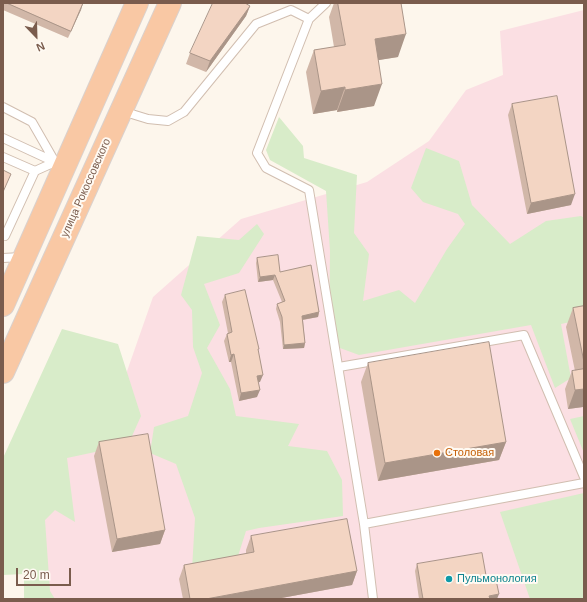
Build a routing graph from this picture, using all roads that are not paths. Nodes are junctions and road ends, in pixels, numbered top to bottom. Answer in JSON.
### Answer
{"nodes":[{"id":1,"x":137,"y":3,"type":"edge"},
{"id":2,"x":170,"y":3,"type":"edge"},
{"id":3,"x":326,"y":3,"type":"edge"},
{"id":4,"x":309,"y":19,"type":"junction"},
{"id":5,"x":3,"y":107,"type":"edge"},
{"id":6,"x":121,"y":111,"type":"junction"},
{"id":7,"x":3,"y":138,"type":"edge"},
{"id":8,"x":3,"y":157,"type":"edge"},
{"id":9,"x":60,"y":164,"type":"junction"},
{"id":10,"x":35,"y":171,"type":"junction"},
{"id":11,"x":3,"y":235,"type":"edge"},
{"id":12,"x":14,"y":258,"type":"edge"},
{"id":13,"x":3,"y":305,"type":"edge"},
{"id":14,"x":339,"y":367,"type":"junction"},
{"id":15,"x":3,"y":372,"type":"edge"},
{"id":16,"x":584,"y":477,"type":"edge"},
{"id":17,"x":584,"y":483,"type":"edge"},
{"id":18,"x":364,"y":524,"type":"junction"},
{"id":19,"x":373,"y":599,"type":"edge"}],
"edges":[{"from":1,"to":9,"type":"highway"},
{"from":2,"to":6,"type":"highway","name":"улица Рокоссовского"},
{"from":3,"to":4,"type":"lane"},
{"from":4,"to":6,"type":"lane"},
{"from":4,"to":14,"type":"lane"},
{"from":5,"to":9,"type":"lane"},
{"from":6,"to":15,"type":"highway","name":"улица Рокоссовского"},
{"from":7,"to":9,"type":"lane"},
{"from":8,"to":10,"type":"lane"},
{"from":9,"to":10,"type":"lane"},
{"from":9,"to":12,"type":"highway"},
{"from":10,"to":11,"type":"lane"},
{"from":12,"to":13,"type":"highway"},
{"from":14,"to":16,"type":"lane"},
{"from":14,"to":18,"type":"lane"},
{"from":17,"to":18,"type":"lane"},
{"from":18,"to":19,"type":"lane"}]}
